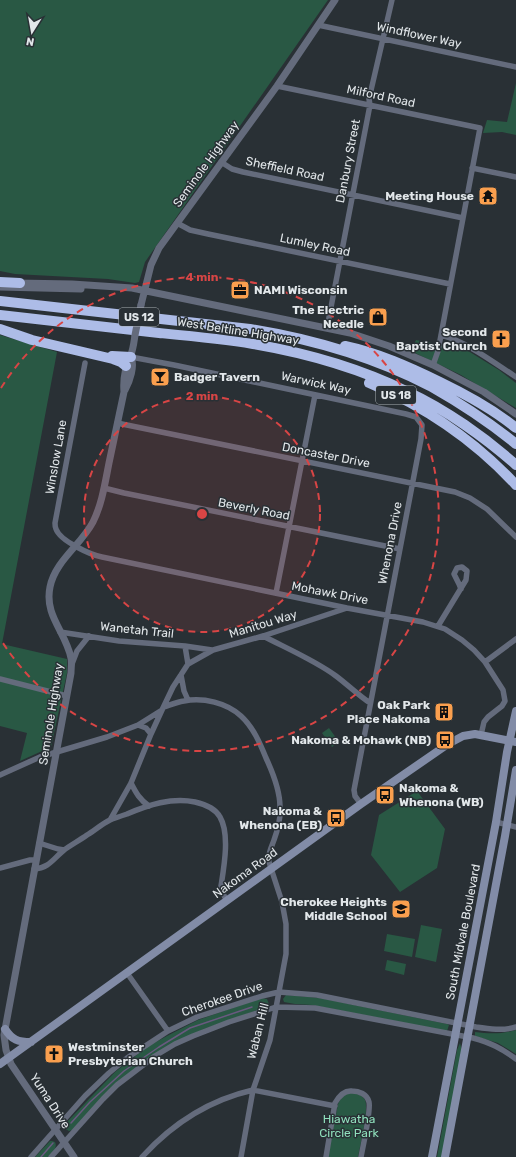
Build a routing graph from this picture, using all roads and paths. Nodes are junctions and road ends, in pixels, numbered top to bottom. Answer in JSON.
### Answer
{"nodes":[{"id":1,"x":335,"y":0,"type":"edge"},
{"id":2,"x":392,"y":0,"type":"edge"},
{"id":3,"x":318,"y":25,"type":"junction"},
{"id":4,"x":382,"y":39,"type":"junction"},
{"id":5,"x":516,"y":67,"type":"edge"},
{"id":6,"x":277,"y":86,"type":"junction"},
{"id":7,"x":370,"y":105,"type":"junction"},
{"id":8,"x":221,"y":162,"type":"junction"},
{"id":9,"x":472,"y":168,"type":"junction"},
{"id":10,"x":516,"y":177,"type":"edge"},
{"id":11,"x":353,"y":195,"type":"junction"},
{"id":12,"x":463,"y":218,"type":"junction"},
{"id":13,"x":177,"y":223,"type":"junction"},
{"id":14,"x":340,"y":261,"type":"junction"},
{"id":15,"x":0,"y":281,"type":"edge"},
{"id":16,"x":20,"y":283,"type":"joint"},
{"id":17,"x":450,"y":284,"type":"junction"},
{"id":18,"x":97,"y":286,"type":"junction"},
{"id":19,"x":0,"y":287,"type":"edge"},
{"id":20,"x":145,"y":291,"type":"junction"},
{"id":21,"x":0,"y":301,"type":"edge"},
{"id":22,"x":0,"y":315,"type":"edge"},
{"id":23,"x":327,"y":328,"type":"junction"},
{"id":24,"x":0,"y":329,"type":"edge"},
{"id":25,"x":278,"y":334,"type":"junction"},
{"id":26,"x":441,"y":335,"type":"junction"},
{"id":27,"x":254,"y":344,"type":"junction"},
{"id":28,"x":128,"y":361,"type":"junction"},
{"id":29,"x":85,"y":363,"type":"dead end"},
{"id":30,"x":433,"y":365,"type":"junction"},
{"id":31,"x":516,"y":378,"type":"edge"},
{"id":32,"x":315,"y":395,"type":"junction"},
{"id":33,"x":516,"y":414,"type":"edge"},
{"id":34,"x":117,"y":423,"type":"junction"},
{"id":35,"x":422,"y":425,"type":"joint"},
{"id":36,"x":516,"y":428,"type":"edge"},
{"id":37,"x":516,"y":444,"type":"edge"},
{"id":38,"x":302,"y":461,"type":"junction"},
{"id":39,"x":516,"y":465,"type":"edge"},
{"id":40,"x":412,"y":483,"type":"junction"},
{"id":41,"x":516,"y":485,"type":"edge"},
{"id":42,"x":104,"y":488,"type":"junction"},
{"id":43,"x":289,"y":527,"type":"junction"},
{"id":44,"x":516,"y":537,"type":"edge"},
{"id":45,"x":76,"y":546,"type":"junction"},
{"id":46,"x":400,"y":549,"type":"junction"},
{"id":47,"x":461,"y":589,"type":"dead end"},
{"id":48,"x":276,"y":593,"type":"junction"},
{"id":49,"x":348,"y":608,"type":"junction"},
{"id":50,"x":387,"y":615,"type":"junction"},
{"id":51,"x":438,"y":626,"type":"junction"},
{"id":52,"x":60,"y":632,"type":"junction"},
{"id":53,"x":89,"y":636,"type":"junction"},
{"id":54,"x":263,"y":636,"type":"junction"},
{"id":55,"x":516,"y":640,"type":"edge"},
{"id":56,"x":185,"y":646,"type":"junction"},
{"id":57,"x":213,"y":650,"type":"junction"},
{"id":58,"x":485,"y":662,"type":"junction"},
{"id":59,"x":188,"y":664,"type":"junction"},
{"id":60,"x":72,"y":666,"type":"junction"},
{"id":61,"x":181,"y":675,"type":"junction"},
{"id":62,"x":0,"y":679,"type":"edge"},
{"id":63,"x":67,"y":696,"type":"junction"},
{"id":64,"x":188,"y":700,"type":"junction"},
{"id":65,"x":370,"y":703,"type":"junction"},
{"id":66,"x":163,"y":709,"type":"junction"},
{"id":67,"x":516,"y":711,"type":"edge"},
{"id":68,"x":138,"y":724,"type":"junction"},
{"id":69,"x":151,"y":734,"type":"junction"},
{"id":70,"x":481,"y":735,"type":"junction"},
{"id":71,"x":513,"y":742,"type":"edge"},
{"id":72,"x":57,"y":751,"type":"junction"},
{"id":73,"x":516,"y":770,"type":"edge"},
{"id":74,"x":1,"y":775,"type":"edge"},
{"id":75,"x":132,"y":783,"type":"junction"},
{"id":76,"x":361,"y":804,"type":"junction"},
{"id":77,"x":149,"y":806,"type":"junction"},
{"id":78,"x":110,"y":820,"type":"junction"},
{"id":79,"x":496,"y":822,"type":"junction"},
{"id":80,"x":507,"y":825,"type":"junction"},
{"id":81,"x":516,"y":827,"type":"edge"},
{"id":82,"x":40,"y":843,"type":"junction"},
{"id":83,"x":64,"y":850,"type":"junction"},
{"id":84,"x":36,"y":860,"type":"junction"},
{"id":85,"x":0,"y":868,"type":"edge"},
{"id":86,"x":34,"y":869,"type":"junction"},
{"id":87,"x":272,"y":869,"type":"junction"},
{"id":88,"x":227,"y":901,"type":"junction"},
{"id":89,"x":127,"y":973,"type":"junction"},
{"id":90,"x":279,"y":992,"type":"junction"},
{"id":91,"x":276,"y":1007,"type":"junction"},
{"id":92,"x":457,"y":1022,"type":"junction"},
{"id":93,"x":469,"y":1025,"type":"junction"},
{"id":94,"x":516,"y":1026,"type":"edge"},
{"id":95,"x":5,"y":1029,"type":"junction"},
{"id":96,"x":168,"y":1032,"type":"junction"},
{"id":97,"x":455,"y":1035,"type":"junction"},
{"id":98,"x":467,"y":1037,"type":"junction"},
{"id":99,"x":31,"y":1042,"type":"junction"},
{"id":100,"x":8,"y":1057,"type":"junction"},
{"id":101,"x":516,"y":1059,"type":"edge"},
{"id":102,"x":0,"y":1064,"type":"edge"},
{"id":103,"x":253,"y":1090,"type":"junction"},
{"id":104,"x":335,"y":1106,"type":"junction"},
{"id":105,"x":55,"y":1129,"type":"junction"},
{"id":106,"x":64,"y":1143,"type":"junction"},
{"id":107,"x":31,"y":1157,"type":"edge"},
{"id":108,"x":51,"y":1157,"type":"edge"},
{"id":109,"x":74,"y":1157,"type":"edge"},
{"id":110,"x":142,"y":1157,"type":"edge"},
{"id":111,"x":242,"y":1157,"type":"edge"},
{"id":112,"x":326,"y":1157,"type":"edge"},
{"id":113,"x":360,"y":1157,"type":"edge"},
{"id":114,"x":432,"y":1157,"type":"edge"},
{"id":115,"x":445,"y":1157,"type":"edge"}],
"edges":[{"from":1,"to":3,"type":"street","name":"Seminole Highway"},
{"from":2,"to":4,"type":"street","name":"Danbury Street"},
{"from":3,"to":4,"type":"street","name":"Windflower Way"},
{"from":3,"to":6,"type":"street","name":"Seminole Highway"},
{"from":4,"to":5,"type":"street","name":"Windflower Way"},
{"from":4,"to":7,"type":"street","name":"Danbury Street"},
{"from":6,"to":7,"type":"street","name":"Milford Road"},
{"from":6,"to":8,"type":"street","name":"Seminole Highway"},
{"from":7,"to":9,"type":"street","name":"Milford Road"},
{"from":7,"to":11,"type":"street","name":"Danbury Street"},
{"from":8,"to":11,"type":"street","name":"Sheffield Road"},
{"from":8,"to":13,"type":"street","name":"Seminole Highway"},
{"from":9,"to":10,"type":"street"},
{"from":9,"to":12,"type":"street"},
{"from":11,"to":12,"type":"street","name":"Sheffield Road"},
{"from":11,"to":14,"type":"street","name":"Danbury Street"},
{"from":12,"to":17,"type":"street"},
{"from":13,"to":14,"type":"street","name":"Lumley Road"},
{"from":13,"to":20,"type":"street","name":"Seminole Highway"},
{"from":14,"to":17,"type":"street","name":"Lumley Road"},
{"from":14,"to":23,"type":"street","name":"Danbury Street"},
{"from":15,"to":16,"type":"highway"},
{"from":16,"to":18,"type":"street"},
{"from":17,"to":26,"type":"street"},
{"from":18,"to":19,"type":"street"},
{"from":18,"to":20,"type":"street"},
{"from":20,"to":23,"type":"street"},
{"from":20,"to":28,"type":"street","name":"Seminole Highway","bridge":true},
{"from":21,"to":25,"type":"highway","name":"West Beltline Highway","number":"US 12"},
{"from":22,"to":27,"type":"highway","name":"West Beltline Highway","number":"US 12"},
{"from":23,"to":30,"type":"street"},
{"from":24,"to":28,"type":"highway"},
{"from":25,"to":36,"type":"highway","number":"US 18"},
{"from":25,"to":37,"type":"highway","name":"West Beltline Highway","number":"US 12"},
{"from":26,"to":30,"type":"street"},
{"from":26,"to":31,"type":"street"},
{"from":27,"to":39,"type":"highway","name":"West Beltline Highway","number":"US 12"},
{"from":27,"to":41,"type":"highway","number":"US 18"},
{"from":28,"to":32,"type":"street","name":"Warwick Way"},
{"from":28,"to":34,"type":"street","name":"Seminole Highway"},
{"from":29,"to":45,"type":"street","name":"Winslow Lane"},
{"from":30,"to":33,"type":"street"},
{"from":32,"to":35,"type":"street","name":"Warwick Way"},
{"from":32,"to":38,"type":"street"},
{"from":34,"to":38,"type":"street","name":"Doncaster Drive"},
{"from":34,"to":42,"type":"street","name":"Seminole Highway"},
{"from":35,"to":40,"type":"street","name":"Whenona Drive"},
{"from":38,"to":40,"type":"street","name":"Doncaster Drive"},
{"from":38,"to":43,"type":"street"},
{"from":40,"to":44,"type":"street","name":"Doncaster Drive"},
{"from":40,"to":46,"type":"street","name":"Whenona Drive"},
{"from":42,"to":43,"type":"street","name":"Beverly Road"},
{"from":42,"to":45,"type":"street","name":"Seminole Highway"},
{"from":43,"to":46,"type":"street","name":"Beverly Road"},
{"from":43,"to":48,"type":"street"},
{"from":45,"to":48,"type":"street","name":"Mohawk Drive"},
{"from":45,"to":52,"type":"street","name":"Seminole Highway"},
{"from":46,"to":50,"type":"street","name":"Whenona Drive"},
{"from":47,"to":51,"type":"street"},
{"from":48,"to":49,"type":"street","name":"Mohawk Drive"},
{"from":49,"to":50,"type":"street","name":"Mohawk Drive"},
{"from":49,"to":54,"type":"street","name":"Manitou Way"},
{"from":50,"to":51,"type":"street","name":"Mohawk Drive"},
{"from":50,"to":65,"type":"street","name":"Whenona Drive"},
{"from":51,"to":58,"type":"street","name":"Mohawk Drive"},
{"from":52,"to":53,"type":"street","name":"Wanetah Trail"},
{"from":52,"to":60,"type":"street","name":"Seminole Highway"},
{"from":53,"to":56,"type":"street","name":"Wanetah Trail"},
{"from":53,"to":60,"type":"street"},
{"from":54,"to":57,"type":"street","name":"Manitou Way"},
{"from":54,"to":65,"type":"street"},
{"from":55,"to":58,"type":"street"},
{"from":56,"to":57,"type":"street","name":"Wanetah Trail"},
{"from":56,"to":59,"type":"street"},
{"from":57,"to":59,"type":"street","name":"Manitou Way"},
{"from":58,"to":70,"type":"street","name":"Mohawk Drive"},
{"from":59,"to":61,"type":"street","name":"Manitou Way"},
{"from":60,"to":63,"type":"street","name":"Seminole Highway"},
{"from":61,"to":64,"type":"street"},
{"from":61,"to":66,"type":"street","name":"Manitou Way"},
{"from":62,"to":63,"type":"street"},
{"from":63,"to":72,"type":"street","name":"Seminole Highway"},
{"from":64,"to":66,"type":"street","name":"Waban Hill"},
{"from":64,"to":87,"type":"street","name":"Waban Hill"},
{"from":65,"to":76,"type":"street","name":"Whenona Drive"},
{"from":66,"to":68,"type":"street"},
{"from":66,"to":69,"type":"street"},
{"from":67,"to":71,"type":"main road","name":"South Midvale Boulevard"},
{"from":68,"to":69,"type":"street"},
{"from":68,"to":72,"type":"street"},
{"from":69,"to":75,"type":"street"},
{"from":70,"to":71,"type":"main road","name":"Nakoma Road"},
{"from":70,"to":76,"type":"main road","name":"Nakoma Road"},
{"from":71,"to":79,"type":"main road","name":"South Midvale Boulevard"},
{"from":72,"to":74,"type":"street"},
{"from":72,"to":82,"type":"street","name":"Seminole Highway"},
{"from":73,"to":80,"type":"main road","name":"South Midvale Boulevard"},
{"from":75,"to":77,"type":"street"},
{"from":75,"to":78,"type":"street"},
{"from":76,"to":87,"type":"main road","name":"Nakoma Road"},
{"from":77,"to":78,"type":"street"},
{"from":77,"to":88,"type":"street"},
{"from":78,"to":83,"type":"street"},
{"from":79,"to":80,"type":"street"},
{"from":79,"to":92,"type":"main road","name":"South Midvale Boulevard"},
{"from":80,"to":81,"type":"street"},
{"from":80,"to":93,"type":"main road","name":"South Midvale Boulevard"},
{"from":82,"to":83,"type":"street"},
{"from":82,"to":84,"type":"street","name":"Seminole Highway"},
{"from":83,"to":86,"type":"street"},
{"from":84,"to":85,"type":"street"},
{"from":84,"to":86,"type":"street","name":"Seminole Highway"},
{"from":86,"to":95,"type":"street","name":"Seminole Highway"},
{"from":87,"to":88,"type":"main road","name":"Nakoma Road"},
{"from":87,"to":90,"type":"street","name":"Waban Hill"},
{"from":88,"to":89,"type":"main road","name":"Nakoma Road"},
{"from":89,"to":96,"type":"street"},
{"from":89,"to":99,"type":"main road","name":"Nakoma Road"},
{"from":90,"to":91,"type":"street","name":"Waban Hill"},
{"from":90,"to":92,"type":"street","name":"Cherokee Drive"},
{"from":90,"to":96,"type":"street","name":"Cherokee Drive"},
{"from":91,"to":97,"type":"street","name":"Cherokee Drive"},
{"from":91,"to":103,"type":"street","name":"Waban Hill"},
{"from":91,"to":106,"type":"street","name":"Cherokee Drive"},
{"from":92,"to":93,"type":"street","name":"Cherokee Drive"},
{"from":92,"to":97,"type":"main road","name":"South Midvale Boulevard"},
{"from":93,"to":94,"type":"street","name":"Cherokee Drive"},
{"from":93,"to":98,"type":"main road","name":"South Midvale Boulevard"},
{"from":95,"to":99,"type":"main road"},
{"from":95,"to":100,"type":"street","name":"Seminole Highway"},
{"from":96,"to":105,"type":"street","name":"Cherokee Drive"},
{"from":97,"to":98,"type":"street","name":"Cherokee Drive"},
{"from":97,"to":114,"type":"main road","name":"South Midvale Boulevard"},
{"from":98,"to":101,"type":"street","name":"Cherokee Drive"},
{"from":98,"to":115,"type":"main road","name":"South Midvale Boulevard"},
{"from":99,"to":100,"type":"main road","name":"Nakoma Road"},
{"from":100,"to":102,"type":"main road","name":"Nakoma Road"},
{"from":100,"to":105,"type":"street","name":"Yuma Drive"},
{"from":103,"to":104,"type":"street"},
{"from":103,"to":110,"type":"street"},
{"from":103,"to":111,"type":"street","name":"Waban Hill"},
{"from":104,"to":112,"type":"street"},
{"from":104,"to":113,"type":"street"},
{"from":105,"to":106,"type":"street","name":"Yuma Drive"},
{"from":105,"to":107,"type":"street","name":"Cherokee Drive"},
{"from":106,"to":108,"type":"street","name":"Cherokee Drive"},
{"from":106,"to":109,"type":"street","name":"Yuma Drive"}]}
